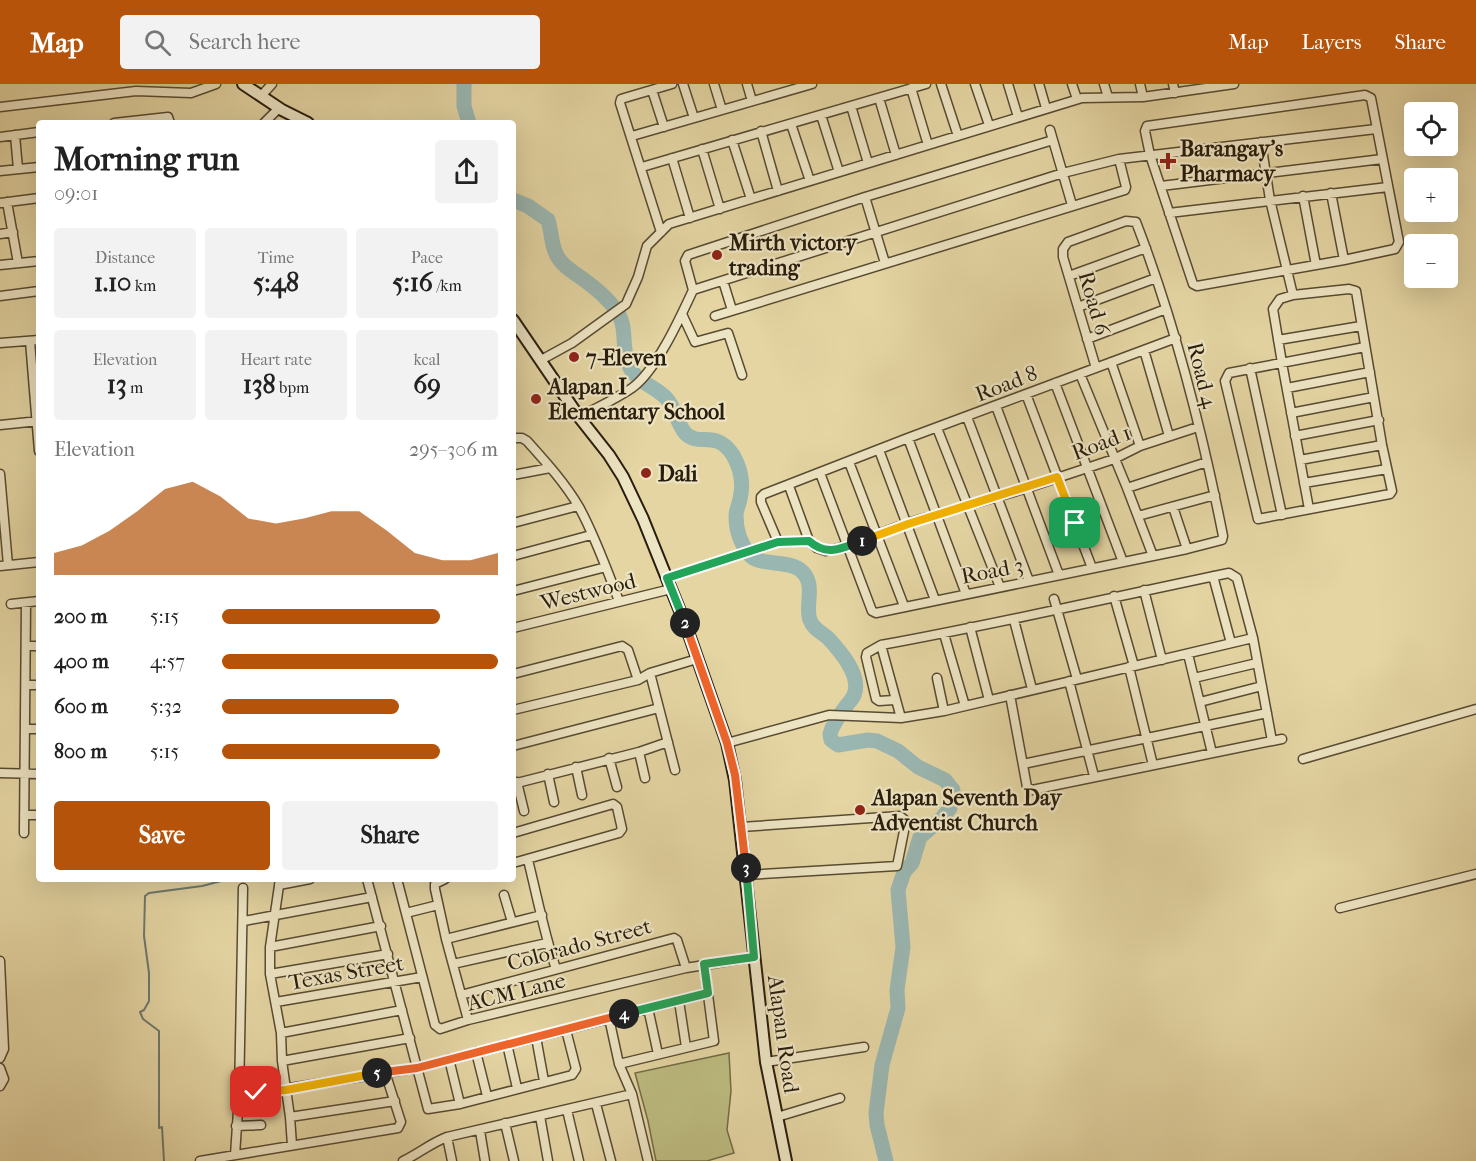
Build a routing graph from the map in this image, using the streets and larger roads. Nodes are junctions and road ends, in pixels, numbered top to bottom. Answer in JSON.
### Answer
{"nodes":[{"id":1,"x":216,"y":84,"type":"edge"},
{"id":2,"x":243,"y":84,"type":"edge"},
{"id":3,"x":272,"y":84,"type":"edge"},
{"id":4,"x":672,"y":84,"type":"edge"},
{"id":5,"x":683,"y":84,"type":"edge"},
{"id":6,"x":714,"y":84,"type":"edge"},
{"id":7,"x":747,"y":84,"type":"edge"},
{"id":8,"x":812,"y":84,"type":"edge"},
{"id":9,"x":926,"y":84,"type":"edge"},
{"id":10,"x":941,"y":84,"type":"edge"},
{"id":11,"x":975,"y":84,"type":"edge"},
{"id":12,"x":1008,"y":84,"type":"edge"},
{"id":13,"x":1039,"y":84,"type":"edge"},
{"id":14,"x":1072,"y":84,"type":"edge"},
{"id":15,"x":1104,"y":84,"type":"edge"},
{"id":16,"x":1140,"y":84,"type":"edge"},
{"id":17,"x":1234,"y":84,"type":"edge"},
{"id":18,"x":1205,"y":86,"type":"edge"},
{"id":19,"x":782,"y":88,"type":"edge"},
{"id":20,"x":910,"y":88,"type":"junction"},
{"id":21,"x":1174,"y":88,"type":"edge"},
{"id":22,"x":652,"y":90,"type":"junction"},
{"id":23,"x":261,"y":96,"type":"junction"},
{"id":24,"x":1143,"y":97,"type":"junction"},
{"id":25,"x":879,"y":98,"type":"junction"},
{"id":26,"x":1108,"y":98,"type":"junction"},
{"id":27,"x":1077,"y":99,"type":"junction"},
{"id":28,"x":752,"y":101,"type":"junction"},
{"id":29,"x":851,"y":106,"type":"junction"},
{"id":30,"x":0,"y":107,"type":"edge"},
{"id":31,"x":279,"y":108,"type":"junction"},
{"id":32,"x":1046,"y":108,"type":"junction"},
{"id":33,"x":722,"y":110,"type":"junction"},
{"id":34,"x":821,"y":115,"type":"junction"},
{"id":35,"x":1018,"y":117,"type":"junction"},
{"id":36,"x":694,"y":118,"type":"junction"},
{"id":37,"x":141,"y":120,"type":"edge"},
{"id":38,"x":169,"y":120,"type":"edge"},
{"id":39,"x":267,"y":120,"type":"edge"},
{"id":40,"x":302,"y":120,"type":"edge"},
{"id":41,"x":791,"y":124,"type":"junction"},
{"id":42,"x":989,"y":126,"type":"junction"},
{"id":43,"x":664,"y":127,"type":"junction"},
{"id":44,"x":1050,"y":129,"type":"dead end"},
{"id":45,"x":1376,"y":129,"type":"junction"},
{"id":46,"x":761,"y":131,"type":"junction"},
{"id":47,"x":36,"y":132,"type":"edge"},
{"id":48,"x":15,"y":135,"type":"junction"},
{"id":49,"x":632,"y":136,"type":"junction"},
{"id":50,"x":958,"y":136,"type":"junction"},
{"id":51,"x":0,"y":137,"type":"edge"},
{"id":52,"x":732,"y":140,"type":"junction"},
{"id":53,"x":1053,"y":140,"type":"junction"},
{"id":54,"x":1261,"y":142,"type":"junction"},
{"id":55,"x":928,"y":145,"type":"junction"},
{"id":56,"x":702,"y":149,"type":"junction"},
{"id":57,"x":896,"y":154,"type":"junction"},
{"id":58,"x":1150,"y":155,"type":"junction"},
{"id":59,"x":672,"y":158,"type":"junction"},
{"id":60,"x":1119,"y":159,"type":"junction"},
{"id":61,"x":1382,"y":159,"type":"junction"},
{"id":62,"x":868,"y":163,"type":"junction"},
{"id":63,"x":36,"y":167,"type":"edge"},
{"id":64,"x":642,"y":167,"type":"junction"},
{"id":65,"x":18,"y":169,"type":"junction"},
{"id":66,"x":0,"y":171,"type":"edge"},
{"id":67,"x":839,"y":172,"type":"junction"},
{"id":68,"x":1063,"y":173,"type":"junction"},
{"id":69,"x":1265,"y":175,"type":"junction"},
{"id":70,"x":810,"y":181,"type":"junction"},
{"id":71,"x":1161,"y":186,"type":"junction"},
{"id":72,"x":1389,"y":186,"type":"junction"},
{"id":73,"x":778,"y":191,"type":"junction"},
{"id":74,"x":1331,"y":193,"type":"junction"},
{"id":75,"x":1303,"y":196,"type":"junction"},
{"id":76,"x":865,"y":197,"type":"junction"},
{"id":77,"x":36,"y":198,"type":"edge"},
{"id":78,"x":751,"y":200,"type":"junction"},
{"id":79,"x":1270,"y":200,"type":"junction"},
{"id":80,"x":4,"y":202,"type":"edge"},
{"id":81,"x":1072,"y":206,"type":"junction"},
{"id":82,"x":720,"y":209,"type":"junction"},
{"id":83,"x":1169,"y":213,"type":"junction"},
{"id":84,"x":690,"y":218,"type":"junction"},
{"id":85,"x":13,"y":232,"type":"junction"},
{"id":86,"x":661,"y":232,"type":"junction"},
{"id":87,"x":876,"y":232,"type":"junction"},
{"id":88,"x":0,"y":234,"type":"edge"},
{"id":89,"x":1146,"y":248,"type":"junction"},
{"id":90,"x":1063,"y":249,"type":"joint"},
{"id":91,"x":1344,"y":260,"type":"junction"},
{"id":92,"x":36,"y":261,"type":"edge"},
{"id":93,"x":18,"y":263,"type":"junction"},
{"id":94,"x":885,"y":263,"type":"junction"},
{"id":95,"x":0,"y":265,"type":"edge"},
{"id":96,"x":1317,"y":265,"type":"junction"},
{"id":97,"x":1288,"y":270,"type":"junction"},
{"id":98,"x":1069,"y":276,"type":"junction"},
{"id":99,"x":1156,"y":278,"type":"junction"},
{"id":100,"x":723,"y":281,"type":"junction"},
{"id":101,"x":693,"y":290,"type":"junction"},
{"id":102,"x":36,"y":291,"type":"edge"},
{"id":103,"x":1293,"y":295,"type":"junction"},
{"id":104,"x":0,"y":296,"type":"edge"},
{"id":105,"x":1078,"y":307,"type":"junction"},
{"id":106,"x":1166,"y":309,"type":"junction"},
{"id":107,"x":732,"y":310,"type":"junction"},
{"id":108,"x":682,"y":314,"type":"junction"},
{"id":109,"x":715,"y":316,"type":"dead end"},
{"id":110,"x":516,"y":325,"type":"edge"},
{"id":111,"x":1361,"y":326,"type":"junction"},
{"id":112,"x":1176,"y":338,"type":"junction"},
{"id":113,"x":1087,"y":339,"type":"junction"},
{"id":114,"x":34,"y":340,"type":"edge"},
{"id":115,"x":1278,"y":340,"type":"junction"},
{"id":116,"x":0,"y":343,"type":"edge"},
{"id":117,"x":1365,"y":347,"type":"junction"},
{"id":118,"x":1144,"y":350,"type":"junction"},
{"id":119,"x":541,"y":360,"type":"junction"},
{"id":120,"x":1111,"y":362,"type":"junction"},
{"id":121,"x":1282,"y":363,"type":"junction"},
{"id":122,"x":1096,"y":368,"type":"junction"},
{"id":123,"x":1250,"y":368,"type":"junction"},
{"id":124,"x":1370,"y":372,"type":"junction"},
{"id":125,"x":1080,"y":374,"type":"junction"},
{"id":126,"x":742,"y":375,"type":"dead end"},
{"id":127,"x":36,"y":378,"type":"edge"},
{"id":128,"x":1055,"y":383,"type":"junction"},
{"id":129,"x":1287,"y":388,"type":"junction"},
{"id":130,"x":1026,"y":394,"type":"junction"},
{"id":131,"x":1374,"y":397,"type":"junction"},
{"id":132,"x":996,"y":406,"type":"junction"},
{"id":133,"x":1291,"y":413,"type":"junction"},
{"id":134,"x":579,"y":417,"type":"junction"},
{"id":135,"x":967,"y":417,"type":"junction"},
{"id":136,"x":1378,"y":420,"type":"junction"},
{"id":137,"x":36,"y":421,"type":"edge"},
{"id":138,"x":0,"y":425,"type":"edge"},
{"id":139,"x":1198,"y":427,"type":"junction"},
{"id":140,"x":937,"y":428,"type":"junction"},
{"id":141,"x":1169,"y":436,"type":"junction"},
{"id":142,"x":1295,"y":436,"type":"junction"},
{"id":143,"x":517,"y":438,"type":"edge"},
{"id":144,"x":908,"y":438,"type":"junction"},
{"id":145,"x":1382,"y":445,"type":"junction"},
{"id":146,"x":1140,"y":446,"type":"junction"},
{"id":147,"x":879,"y":450,"type":"junction"},
{"id":148,"x":1114,"y":459,"type":"junction"},
{"id":149,"x":1300,"y":460,"type":"junction"},
{"id":150,"x":849,"y":462,"type":"junction"},
{"id":151,"x":1207,"y":462,"type":"junction"},
{"id":152,"x":1088,"y":466,"type":"junction"},
{"id":153,"x":550,"y":468,"type":"junction"},
{"id":154,"x":1387,"y":469,"type":"junction"},
{"id":155,"x":820,"y":472,"type":"junction"},
{"id":156,"x":0,"y":474,"type":"edge"},
{"id":157,"x":516,"y":474,"type":"edge"},
{"id":158,"x":1057,"y":477,"type":"junction"},
{"id":159,"x":1304,"y":483,"type":"junction"},
{"id":160,"x":789,"y":486,"type":"junction"},
{"id":161,"x":1027,"y":488,"type":"junction"},
{"id":162,"x":1127,"y":488,"type":"junction"},
{"id":163,"x":1215,"y":495,"type":"junction"},
{"id":164,"x":998,"y":496,"type":"junction"},
{"id":165,"x":968,"y":505,"type":"junction"},
{"id":166,"x":578,"y":506,"type":"junction"},
{"id":167,"x":1173,"y":507,"type":"junction"},
{"id":168,"x":1309,"y":509,"type":"junction"},
{"id":169,"x":937,"y":515,"type":"junction"},
{"id":170,"x":1282,"y":515,"type":"junction"},
{"id":171,"x":1138,"y":516,"type":"junction"},
{"id":172,"x":516,"y":522,"type":"edge"},
{"id":173,"x":908,"y":524,"type":"junction"},
{"id":174,"x":591,"y":535,"type":"junction"},
{"id":175,"x":879,"y":535,"type":"junction"},
{"id":176,"x":1222,"y":540,"type":"joint"},
{"id":177,"x":809,"y":541,"type":"junction"},
{"id":178,"x":778,"y":542,"type":"junction"},
{"id":179,"x":848,"y":546,"type":"junction"},
{"id":180,"x":1187,"y":549,"type":"junction"},
{"id":181,"x":516,"y":555,"type":"edge"},
{"id":182,"x":1153,"y":556,"type":"junction"},
{"id":183,"x":36,"y":562,"type":"edge"},
{"id":184,"x":1123,"y":562,"type":"junction"},
{"id":185,"x":4,"y":565,"type":"edge"},
{"id":186,"x":606,"y":567,"type":"junction"},
{"id":187,"x":1092,"y":568,"type":"junction"},
{"id":188,"x":1059,"y":575,"type":"junction"},
{"id":189,"x":1213,"y":576,"type":"junction"},
{"id":190,"x":667,"y":578,"type":"junction"},
{"id":191,"x":1029,"y":581,"type":"junction"},
{"id":192,"x":1000,"y":587,"type":"junction"},
{"id":193,"x":671,"y":589,"type":"junction"},
{"id":194,"x":516,"y":590,"type":"edge"},
{"id":195,"x":1144,"y":590,"type":"junction"},
{"id":196,"x":966,"y":594,"type":"junction"},
{"id":197,"x":1114,"y":596,"type":"junction"},
{"id":198,"x":1054,"y":599,"type":"dead end"},
{"id":199,"x":935,"y":600,"type":"junction"},
{"id":200,"x":36,"y":601,"type":"edge"},
{"id":201,"x":619,"y":601,"type":"junction"},
{"id":202,"x":26,"y":603,"type":"junction"},
{"id":203,"x":11,"y":604,"type":"dead end"},
{"id":204,"x":904,"y":606,"type":"junction"},
{"id":205,"x":1057,"y":608,"type":"junction"},
{"id":206,"x":1014,"y":620,"type":"junction"},
{"id":207,"x":516,"y":627,"type":"edge"},
{"id":208,"x":970,"y":627,"type":"junction"},
{"id":209,"x":944,"y":634,"type":"junction"},
{"id":210,"x":1253,"y":638,"type":"junction"},
{"id":211,"x":1231,"y":643,"type":"junction"},
{"id":212,"x":881,"y":645,"type":"junction"},
{"id":213,"x":26,"y":646,"type":"junction"},
{"id":214,"x":36,"y":646,"type":"edge"},
{"id":215,"x":1188,"y":654,"type":"junction"},
{"id":216,"x":697,"y":659,"type":"junction"},
{"id":217,"x":1162,"y":660,"type":"junction"},
{"id":218,"x":1257,"y":663,"type":"junction"},
{"id":219,"x":1131,"y":667,"type":"junction"},
{"id":220,"x":516,"y":673,"type":"edge"},
{"id":221,"x":650,"y":673,"type":"junction"},
{"id":222,"x":937,"y":678,"type":"dead end"},
{"id":223,"x":1194,"y":678,"type":"junction"},
{"id":224,"x":638,"y":680,"type":"junction"},
{"id":225,"x":1073,"y":680,"type":"junction"},
{"id":226,"x":26,"y":685,"type":"junction"},
{"id":227,"x":36,"y":685,"type":"edge"},
{"id":228,"x":1262,"y":686,"type":"junction"},
{"id":229,"x":1032,"y":690,"type":"junction"},
{"id":230,"x":1010,"y":695,"type":"junction"},
{"id":231,"x":894,"y":700,"type":"junction"},
{"id":232,"x":989,"y":700,"type":"junction"},
{"id":233,"x":1200,"y":702,"type":"junction"},
{"id":234,"x":965,"y":706,"type":"junction"},
{"id":235,"x":658,"y":708,"type":"junction"},
{"id":236,"x":516,"y":709,"type":"edge"},
{"id":237,"x":1476,"y":709,"type":"edge"},
{"id":238,"x":944,"y":711,"type":"junction"},
{"id":239,"x":1267,"y":713,"type":"junction"},
{"id":240,"x":901,"y":718,"type":"junction"},
{"id":241,"x":1206,"y":726,"type":"junction"},
{"id":242,"x":25,"y":729,"type":"junction"},
{"id":243,"x":36,"y":729,"type":"edge"},
{"id":244,"x":1282,"y":739,"type":"dead end"},
{"id":245,"x":1147,"y":740,"type":"junction"},
{"id":246,"x":1272,"y":741,"type":"junction"},
{"id":247,"x":668,"y":742,"type":"junction"},
{"id":248,"x":727,"y":743,"type":"junction"},
{"id":249,"x":516,"y":745,"type":"edge"},
{"id":250,"x":639,"y":752,"type":"junction"},
{"id":251,"x":1087,"y":752,"type":"junction"},
{"id":252,"x":1212,"y":753,"type":"junction"},
{"id":253,"x":609,"y":758,"type":"junction"},
{"id":254,"x":1303,"y":759,"type":"dead end"},
{"id":255,"x":1023,"y":764,"type":"junction"},
{"id":256,"x":1153,"y":765,"type":"junction"},
{"id":257,"x":576,"y":767,"type":"junction"},
{"id":258,"x":675,"y":770,"type":"dead end"},
{"id":259,"x":0,"y":773,"type":"edge"},
{"id":260,"x":25,"y":774,"type":"junction"},
{"id":261,"x":36,"y":774,"type":"edge"},
{"id":262,"x":548,"y":774,"type":"junction"},
{"id":263,"x":1094,"y":776,"type":"junction"},
{"id":264,"x":645,"y":778,"type":"dead end"},
{"id":265,"x":516,"y":783,"type":"edge"},
{"id":266,"x":516,"y":786,"type":"edge"},
{"id":267,"x":617,"y":787,"type":"dead end"},
{"id":268,"x":582,"y":795,"type":"dead end"},
{"id":269,"x":554,"y":802,"type":"dead end"},
{"id":270,"x":524,"y":811,"type":"dead end"},
{"id":271,"x":24,"y":815,"type":"junction"},
{"id":272,"x":36,"y":815,"type":"edge"},
{"id":273,"x":741,"y":827,"type":"junction"},
{"id":274,"x":516,"y":832,"type":"edge"},
{"id":275,"x":24,"y":833,"type":"dead end"},
{"id":276,"x":528,"y":860,"type":"junction"},
{"id":277,"x":516,"y":862,"type":"edge"},
{"id":278,"x":1476,"y":874,"type":"edge"},
{"id":279,"x":747,"y":876,"type":"junction"},
{"id":280,"x":280,"y":882,"type":"edge"},
{"id":281,"x":368,"y":882,"type":"edge"},
{"id":282,"x":398,"y":882,"type":"edge"},
{"id":283,"x":439,"y":882,"type":"edge"},
{"id":284,"x":243,"y":888,"type":"dead end"},
{"id":285,"x":504,"y":895,"type":"dead end"},
{"id":286,"x":372,"y":897,"type":"junction"},
{"id":287,"x":438,"y":905,"type":"junction"},
{"id":288,"x":1340,"y":908,"type":"dead end"},
{"id":289,"x":406,"y":913,"type":"junction"},
{"id":290,"x":542,"y":915,"type":"junction"},
{"id":291,"x":275,"y":916,"type":"junction"},
{"id":292,"x":244,"y":921,"type":"junction"},
{"id":293,"x":512,"y":922,"type":"junction"},
{"id":294,"x":381,"y":926,"type":"junction"},
{"id":295,"x":446,"y":939,"type":"junction"},
{"id":296,"x":547,"y":943,"type":"junction"},
{"id":297,"x":270,"y":947,"type":"junction"},
{"id":298,"x":388,"y":954,"type":"junction"},
{"id":299,"x":754,"y":957,"type":"junction"},
{"id":300,"x":0,"y":961,"type":"edge"},
{"id":301,"x":453,"y":964,"type":"junction"},
{"id":302,"x":704,"y":964,"type":"junction"},
{"id":303,"x":686,"y":968,"type":"junction"},
{"id":304,"x":556,"y":969,"type":"junction"},
{"id":305,"x":270,"y":974,"type":"junction"},
{"id":306,"x":422,"y":977,"type":"junction"},
{"id":307,"x":395,"y":982,"type":"junction"},
{"id":308,"x":708,"y":993,"type":"junction"},
{"id":309,"x":461,"y":994,"type":"junction"},
{"id":310,"x":679,"y":1001,"type":"junction"},
{"id":311,"x":276,"y":1002,"type":"junction"},
{"id":312,"x":648,"y":1008,"type":"junction"},
{"id":313,"x":402,"y":1010,"type":"junction"},
{"id":314,"x":609,"y":1018,"type":"junction"},
{"id":315,"x":468,"y":1020,"type":"junction"},
{"id":316,"x":566,"y":1030,"type":"junction"},
{"id":317,"x":281,"y":1033,"type":"junction"},
{"id":318,"x":536,"y":1037,"type":"junction"},
{"id":319,"x":410,"y":1038,"type":"junction"},
{"id":320,"x":507,"y":1044,"type":"junction"},
{"id":321,"x":686,"y":1047,"type":"junction"},
{"id":322,"x":864,"y":1047,"type":"dead end"},
{"id":323,"x":476,"y":1052,"type":"junction"},
{"id":324,"x":658,"y":1054,"type":"junction"},
{"id":325,"x":0,"y":1059,"type":"edge"},
{"id":326,"x":449,"y":1059,"type":"junction"},
{"id":327,"x":282,"y":1061,"type":"junction"},
{"id":328,"x":766,"y":1062,"type":"junction"},
{"id":329,"x":619,"y":1064,"type":"junction"},
{"id":330,"x":0,"y":1068,"type":"edge"},
{"id":331,"x":417,"y":1068,"type":"junction"},
{"id":332,"x":385,"y":1072,"type":"junction"},
{"id":333,"x":544,"y":1081,"type":"junction"},
{"id":334,"x":0,"y":1086,"type":"edge"},
{"id":335,"x":517,"y":1088,"type":"junction"},
{"id":336,"x":286,"y":1090,"type":"junction"},
{"id":337,"x":632,"y":1094,"type":"junction"},
{"id":338,"x":239,"y":1096,"type":"junction"},
{"id":339,"x":487,"y":1096,"type":"junction"},
{"id":340,"x":840,"y":1098,"type":"dead end"},
{"id":341,"x":395,"y":1101,"type":"junction"},
{"id":342,"x":460,"y":1104,"type":"junction"},
{"id":343,"x":596,"y":1104,"type":"junction"},
{"id":344,"x":567,"y":1110,"type":"junction"},
{"id":345,"x":540,"y":1116,"type":"junction"},
{"id":346,"x":290,"y":1117,"type":"junction"},
{"id":347,"x":777,"y":1117,"type":"junction"},
{"id":348,"x":505,"y":1123,"type":"junction"},
{"id":349,"x":261,"y":1125,"type":"dead end"},
{"id":350,"x":236,"y":1126,"type":"junction"},
{"id":351,"x":480,"y":1131,"type":"junction"},
{"id":352,"x":447,"y":1137,"type":"junction"},
{"id":353,"x":292,"y":1145,"type":"junction"},
{"id":354,"x":235,"y":1155,"type":"junction"},
{"id":355,"x":418,"y":1158,"type":"edge"},
{"id":356,"x":200,"y":1161,"type":"edge"},
{"id":357,"x":403,"y":1161,"type":"edge"},
{"id":358,"x":452,"y":1161,"type":"edge"},
{"id":359,"x":485,"y":1161,"type":"edge"},
{"id":360,"x":514,"y":1161,"type":"edge"},
{"id":361,"x":548,"y":1161,"type":"edge"},
{"id":362,"x":579,"y":1161,"type":"edge"},
{"id":363,"x":611,"y":1161,"type":"edge"},
{"id":364,"x":648,"y":1161,"type":"edge"},
{"id":365,"x":786,"y":1161,"type":"edge"}],
"edges":[{"from":1,"to":30,"type":"street"},
{"from":2,"to":23,"type":"street"},
{"from":3,"to":23,"type":"street"},
{"from":4,"to":22,"type":"street"},
{"from":5,"to":36,"type":"street"},
{"from":6,"to":33,"type":"street"},
{"from":7,"to":28,"type":"street"},
{"from":8,"to":19,"type":"street"},
{"from":9,"to":20,"type":"street"},
{"from":10,"to":50,"type":"street"},
{"from":11,"to":42,"type":"street"},
{"from":12,"to":35,"type":"street"},
{"from":13,"to":32,"type":"street"},
{"from":14,"to":27,"type":"street"},
{"from":15,"to":26,"type":"street"},
{"from":16,"to":24,"type":"street"},
{"from":17,"to":18,"type":"street"},
{"from":18,"to":21,"type":"street"},
{"from":19,"to":28,"type":"street"},
{"from":20,"to":25,"type":"street"},
{"from":20,"to":55,"type":"street"},
{"from":21,"to":24,"type":"street"},
{"from":22,"to":43,"type":"street"},
{"from":22,"to":49,"type":"street"},
{"from":23,"to":31,"type":"street"},
{"from":24,"to":26,"type":"street"},
{"from":25,"to":29,"type":"street"},
{"from":25,"to":57,"type":"street"},
{"from":26,"to":27,"type":"street"},
{"from":27,"to":32,"type":"street"},
{"from":28,"to":33,"type":"street"},
{"from":29,"to":34,"type":"street"},
{"from":29,"to":62,"type":"street"},
{"from":31,"to":39,"type":"street"},
{"from":31,"to":40,"type":"street"},
{"from":32,"to":35,"type":"street"},
{"from":33,"to":36,"type":"street"},
{"from":34,"to":41,"type":"street"},
{"from":34,"to":67,"type":"street"},
{"from":35,"to":42,"type":"street"},
{"from":36,"to":43,"type":"street"},
{"from":37,"to":38,"type":"street"},
{"from":41,"to":46,"type":"street"},
{"from":41,"to":70,"type":"street"},
{"from":42,"to":50,"type":"street"},
{"from":43,"to":49,"type":"street"},
{"from":44,"to":53,"type":"street"},
{"from":45,"to":54,"type":"street"},
{"from":45,"to":58,"type":"street"},
{"from":45,"to":61,"type":"street"},
{"from":46,"to":52,"type":"street"},
{"from":46,"to":73,"type":"street"},
{"from":47,"to":48,"type":"street"},
{"from":48,"to":51,"type":"street"},
{"from":48,"to":65,"type":"street"},
{"from":49,"to":64,"type":"street"},
{"from":50,"to":55,"type":"street"},
{"from":52,"to":56,"type":"street"},
{"from":52,"to":78,"type":"street"},
{"from":53,"to":68,"type":"street"},
{"from":53,"to":76,"type":"street"},
{"from":54,"to":58,"type":"street"},
{"from":54,"to":69,"type":"street"},
{"from":55,"to":57,"type":"street"},
{"from":56,"to":59,"type":"street"},
{"from":56,"to":82,"type":"street"},
{"from":57,"to":62,"type":"street"},
{"from":58,"to":60,"type":"street"},
{"from":58,"to":71,"type":"street"},
{"from":59,"to":64,"type":"street"},
{"from":59,"to":84,"type":"street"},
{"from":60,"to":68,"type":"street"},
{"from":60,"to":81,"type":"street"},
{"from":61,"to":69,"type":"street"},
{"from":61,"to":72,"type":"street"},
{"from":62,"to":67,"type":"street"},
{"from":63,"to":65,"type":"street"},
{"from":64,"to":86,"type":"street"},
{"from":65,"to":66,"type":"street"},
{"from":67,"to":70,"type":"street"},
{"from":68,"to":81,"type":"street"},
{"from":68,"to":87,"type":"street"},
{"from":69,"to":71,"type":"street"},
{"from":69,"to":79,"type":"street"},
{"from":70,"to":73,"type":"street"},
{"from":71,"to":83,"type":"street"},
{"from":72,"to":74,"type":"street"},
{"from":72,"to":91,"type":"street"},
{"from":73,"to":78,"type":"street"},
{"from":74,"to":75,"type":"street"},
{"from":74,"to":91,"type":"street"},
{"from":75,"to":79,"type":"street"},
{"from":75,"to":96,"type":"street"},
{"from":76,"to":87,"type":"street"},
{"from":76,"to":101,"type":"street"},
{"from":77,"to":80,"type":"street"},
{"from":78,"to":82,"type":"street"},
{"from":79,"to":83,"type":"street"},
{"from":79,"to":97,"type":"street"},
{"from":80,"to":85,"type":"street"},
{"from":81,"to":94,"type":"street"},
{"from":82,"to":84,"type":"street"},
{"from":83,"to":97,"type":"street"},
{"from":84,"to":86,"type":"street"},
{"from":85,"to":88,"type":"street"},
{"from":85,"to":93,"type":"street"},
{"from":86,"to":119,"type":"street"},
{"from":87,"to":94,"type":"street"},
{"from":87,"to":100,"type":"street"},
{"from":89,"to":90,"type":"street","name":"Road 4"},
{"from":89,"to":98,"type":"street"},
{"from":89,"to":99,"type":"street","name":"Road 4"},
{"from":90,"to":98,"type":"street","name":"Road 6"},
{"from":91,"to":96,"type":"street"},
{"from":92,"to":93,"type":"street"},
{"from":93,"to":95,"type":"street"},
{"from":94,"to":107,"type":"street"},
{"from":96,"to":97,"type":"street"},
{"from":97,"to":103,"type":"street"},
{"from":98,"to":105,"type":"street","name":"Road 6"},
{"from":99,"to":105,"type":"street"},
{"from":99,"to":106,"type":"street","name":"Road 4"},
{"from":100,"to":101,"type":"street"},
{"from":100,"to":107,"type":"street"},
{"from":101,"to":108,"type":"street"},
{"from":102,"to":104,"type":"street"},
{"from":103,"to":111,"type":"street"},
{"from":103,"to":115,"type":"street"},
{"from":105,"to":113,"type":"street","name":"Road 6"},
{"from":106,"to":112,"type":"street","name":"Road 4"},
{"from":106,"to":113,"type":"street"},
{"from":107,"to":109,"type":"street"},
{"from":108,"to":126,"type":"street"},
{"from":108,"to":134,"type":"street"},
{"from":110,"to":119,"type":"street","name":"Alapan Road"},
{"from":111,"to":115,"type":"street"},
{"from":111,"to":117,"type":"street"},
{"from":112,"to":118,"type":"street","name":"Road 8"},
{"from":112,"to":139,"type":"street","name":"Road 4"},
{"from":113,"to":122,"type":"street","name":"Road 6"},
{"from":114,"to":116,"type":"street"},
{"from":114,"to":127,"type":"street"},
{"from":115,"to":121,"type":"street"},
{"from":117,"to":121,"type":"street"},
{"from":117,"to":124,"type":"street"},
{"from":118,"to":120,"type":"street","name":"Road 8"},
{"from":118,"to":141,"type":"street"},
{"from":119,"to":134,"type":"street","name":"Alapan Road"},
{"from":120,"to":122,"type":"street","name":"Road 8"},
{"from":120,"to":146,"type":"street"},
{"from":121,"to":123,"type":"street"},
{"from":121,"to":129,"type":"street"},
{"from":122,"to":125,"type":"street","name":"Road 8"},
{"from":123,"to":170,"type":"street"},
{"from":123,"to":170,"type":"street"},
{"from":124,"to":129,"type":"street"},
{"from":124,"to":131,"type":"street"},
{"from":125,"to":128,"type":"street","name":"Road 8"},
{"from":125,"to":148,"type":"street"},
{"from":128,"to":130,"type":"street","name":"Road 8"},
{"from":128,"to":152,"type":"street"},
{"from":129,"to":133,"type":"street"},
{"from":130,"to":132,"type":"street","name":"Road 8"},
{"from":130,"to":158,"type":"street"},
{"from":131,"to":133,"type":"street"},
{"from":131,"to":136,"type":"street"},
{"from":132,"to":135,"type":"street","name":"Road 8"},
{"from":132,"to":161,"type":"street"},
{"from":133,"to":142,"type":"street"},
{"from":134,"to":190,"type":"street","name":"Alapan Road"},
{"from":135,"to":140,"type":"street","name":"Road 8"},
{"from":135,"to":164,"type":"street"},
{"from":136,"to":142,"type":"street"},
{"from":136,"to":145,"type":"street"},
{"from":137,"to":138,"type":"street"},
{"from":139,"to":141,"type":"street","name":"Road 1"},
{"from":139,"to":151,"type":"street","name":"Road 4"},
{"from":140,"to":144,"type":"street","name":"Road 8"},
{"from":140,"to":165,"type":"street"},
{"from":141,"to":146,"type":"street","name":"Road 1"},
{"from":142,"to":149,"type":"street"},
{"from":143,"to":153,"type":"street"},
{"from":144,"to":147,"type":"street","name":"Road 8"},
{"from":144,"to":169,"type":"street"},
{"from":145,"to":149,"type":"street"},
{"from":145,"to":154,"type":"street"},
{"from":146,"to":148,"type":"street","name":"Road 1"},
{"from":147,"to":150,"type":"street","name":"Road 8"},
{"from":147,"to":173,"type":"street"},
{"from":148,"to":152,"type":"street","name":"Road 1"},
{"from":148,"to":162,"type":"street"},
{"from":149,"to":159,"type":"street"},
{"from":150,"to":155,"type":"street","name":"Road 8"},
{"from":150,"to":175,"type":"street"},
{"from":151,"to":162,"type":"street"},
{"from":151,"to":163,"type":"street","name":"Road 4"},
{"from":152,"to":158,"type":"street","name":"Road 1"},
{"from":152,"to":184,"type":"street"},
{"from":153,"to":157,"type":"street"},
{"from":153,"to":166,"type":"street"},
{"from":154,"to":159,"type":"street"},
{"from":154,"to":168,"type":"street"},
{"from":155,"to":160,"type":"street","name":"Road 8"},
{"from":155,"to":179,"type":"street"},
{"from":156,"to":185,"type":"street"},
{"from":158,"to":161,"type":"street","name":"Road 1"},
{"from":158,"to":187,"type":"street"},
{"from":159,"to":168,"type":"street"},
{"from":160,"to":177,"type":"street"},
{"from":160,"to":178,"type":"street","name":"Road 8"},
{"from":161,"to":164,"type":"street","name":"Road 1"},
{"from":161,"to":188,"type":"street"},
{"from":162,"to":171,"type":"street"},
{"from":163,"to":167,"type":"street"},
{"from":163,"to":176,"type":"street","name":"Road 4"},
{"from":164,"to":165,"type":"street","name":"Road 1"},
{"from":164,"to":191,"type":"street"},
{"from":165,"to":169,"type":"street","name":"Road 1"},
{"from":165,"to":192,"type":"street"},
{"from":166,"to":172,"type":"street"},
{"from":166,"to":174,"type":"street"},
{"from":167,"to":171,"type":"street"},
{"from":167,"to":180,"type":"street"},
{"from":168,"to":170,"type":"street"},
{"from":169,"to":173,"type":"street","name":"Road 1"},
{"from":169,"to":196,"type":"street"},
{"from":171,"to":182,"type":"street"},
{"from":173,"to":175,"type":"street","name":"Road 1"},
{"from":173,"to":199,"type":"street"},
{"from":174,"to":181,"type":"street"},
{"from":174,"to":186,"type":"street"},
{"from":175,"to":179,"type":"street","name":"Road 1"},
{"from":175,"to":204,"type":"street"},
{"from":176,"to":180,"type":"street","name":"Road 3"},
{"from":177,"to":178,"type":"street","name":"Road 1"},
{"from":177,"to":179,"type":"street","name":"Road 1"},
{"from":178,"to":190,"type":"street","name":"Road 1"},
{"from":179,"to":204,"type":"street","name":"Road 3"},
{"from":180,"to":182,"type":"street","name":"Road 3"},
{"from":182,"to":184,"type":"street","name":"Road 3"},
{"from":183,"to":185,"type":"street"},
{"from":184,"to":187,"type":"street","name":"Road 3"},
{"from":186,"to":194,"type":"street"},
{"from":186,"to":201,"type":"street"},
{"from":187,"to":188,"type":"street","name":"Road 3"},
{"from":188,"to":191,"type":"street","name":"Road 3"},
{"from":189,"to":195,"type":"street"},
{"from":189,"to":210,"type":"street"},
{"from":189,"to":211,"type":"street"},
{"from":190,"to":193,"type":"street","name":"Alapan Road"},
{"from":191,"to":192,"type":"street","name":"Road 3"},
{"from":192,"to":196,"type":"street","name":"Road 3"},
{"from":193,"to":201,"type":"street","name":"Westwood"},
{"from":193,"to":216,"type":"street","name":"Alapan Road"},
{"from":195,"to":197,"type":"street"},
{"from":195,"to":217,"type":"street"},
{"from":196,"to":199,"type":"street","name":"Road 3"},
{"from":197,"to":205,"type":"street"},
{"from":197,"to":219,"type":"street"},
{"from":198,"to":205,"type":"street"},
{"from":199,"to":204,"type":"street","name":"Road 3"},
{"from":200,"to":202,"type":"street"},
{"from":201,"to":207,"type":"street","name":"Westwood"},
{"from":202,"to":203,"type":"street"},
{"from":202,"to":213,"type":"street"},
{"from":205,"to":206,"type":"street"},
{"from":205,"to":225,"type":"street"},
{"from":206,"to":208,"type":"street"},
{"from":206,"to":229,"type":"street"},
{"from":208,"to":209,"type":"street"},
{"from":208,"to":232,"type":"street"},
{"from":209,"to":212,"type":"street"},
{"from":209,"to":234,"type":"street"},
{"from":210,"to":211,"type":"street"},
{"from":210,"to":218,"type":"street"},
{"from":211,"to":215,"type":"street"},
{"from":212,"to":231,"type":"street"},
{"from":212,"to":231,"type":"street"},
{"from":213,"to":214,"type":"street"},
{"from":213,"to":226,"type":"street"},
{"from":215,"to":217,"type":"street"},
{"from":215,"to":223,"type":"street"},
{"from":216,"to":221,"type":"street"},
{"from":216,"to":248,"type":"street","name":"Alapan Road"},
{"from":217,"to":219,"type":"street"},
{"from":218,"to":223,"type":"street"},
{"from":218,"to":228,"type":"street"},
{"from":219,"to":225,"type":"street"},
{"from":219,"to":245,"type":"street"},
{"from":220,"to":224,"type":"street"},
{"from":221,"to":224,"type":"street"},
{"from":221,"to":235,"type":"street"},
{"from":222,"to":238,"type":"street"},
{"from":223,"to":233,"type":"street"},
{"from":224,"to":236,"type":"street"},
{"from":225,"to":229,"type":"street"},
{"from":225,"to":251,"type":"street"},
{"from":226,"to":227,"type":"street"},
{"from":226,"to":242,"type":"street"},
{"from":228,"to":233,"type":"street"},
{"from":228,"to":239,"type":"street"},
{"from":229,"to":230,"type":"street"},
{"from":230,"to":232,"type":"street"},
{"from":230,"to":255,"type":"street"},
{"from":231,"to":240,"type":"street"},
{"from":232,"to":234,"type":"street"},
{"from":233,"to":241,"type":"street"},
{"from":234,"to":238,"type":"street"},
{"from":235,"to":247,"type":"street"},
{"from":235,"to":249,"type":"street"},
{"from":237,"to":254,"type":"street"},
{"from":238,"to":240,"type":"street"},
{"from":239,"to":241,"type":"street"},
{"from":239,"to":246,"type":"street"},
{"from":240,"to":248,"type":"street"},
{"from":241,"to":245,"type":"street"},
{"from":241,"to":252,"type":"street"},
{"from":242,"to":243,"type":"street"},
{"from":242,"to":260,"type":"street"},
{"from":244,"to":246,"type":"street"},
{"from":245,"to":251,"type":"street"},
{"from":245,"to":256,"type":"street"},
{"from":246,"to":252,"type":"street"},
{"from":247,"to":250,"type":"street"},
{"from":247,"to":258,"type":"street"},
{"from":248,"to":273,"type":"street","name":"Alapan Road"},
{"from":250,"to":253,"type":"street"},
{"from":250,"to":264,"type":"street"},
{"from":251,"to":255,"type":"street"},
{"from":251,"to":263,"type":"street"},
{"from":252,"to":256,"type":"street"},
{"from":253,"to":257,"type":"street"},
{"from":253,"to":267,"type":"street"},
{"from":255,"to":263,"type":"street"},
{"from":256,"to":263,"type":"street"},
{"from":257,"to":262,"type":"street"},
{"from":257,"to":268,"type":"street"},
{"from":259,"to":260,"type":"street"},
{"from":260,"to":261,"type":"street"},
{"from":260,"to":271,"type":"street"},
{"from":262,"to":265,"type":"street"},
{"from":262,"to":269,"type":"street"},
{"from":266,"to":270,"type":"street"},
{"from":271,"to":272,"type":"street"},
{"from":271,"to":275,"type":"street"},
{"from":273,"to":279,"type":"street","name":"Alapan Road"},
{"from":273,"to":279,"type":"street"},
{"from":274,"to":276,"type":"street"},
{"from":276,"to":277,"type":"street"},
{"from":276,"to":290,"type":"street"},
{"from":278,"to":288,"type":"street"},
{"from":279,"to":299,"type":"street","name":"Alapan Road"},
{"from":280,"to":291,"type":"street"},
{"from":281,"to":286,"type":"street"},
{"from":282,"to":289,"type":"street","name":"ACM Lane"},
{"from":283,"to":287,"type":"street"},
{"from":284,"to":292,"type":"street"},
{"from":285,"to":293,"type":"street"},
{"from":286,"to":291,"type":"street"},
{"from":286,"to":294,"type":"street"},
{"from":287,"to":289,"type":"street"},
{"from":287,"to":295,"type":"street"},
{"from":289,"to":306,"type":"street","name":"ACM Lane"},
{"from":290,"to":293,"type":"street"},
{"from":290,"to":296,"type":"street"},
{"from":291,"to":292,"type":"street"},
{"from":291,"to":297,"type":"street"},
{"from":292,"to":338,"type":"street"},
{"from":293,"to":295,"type":"street"},
{"from":294,"to":297,"type":"street"},
{"from":294,"to":298,"type":"street"},
{"from":295,"to":301,"type":"street"},
{"from":296,"to":301,"type":"street"},
{"from":296,"to":304,"type":"street"},
{"from":297,"to":305,"type":"street"},
{"from":298,"to":305,"type":"street"},
{"from":298,"to":307,"type":"street"},
{"from":299,"to":302,"type":"street","name":"ACM Lane"},
{"from":299,"to":328,"type":"street","name":"Alapan Road"},
{"from":300,"to":325,"type":"street"},
{"from":301,"to":309,"type":"street"},
{"from":302,"to":303,"type":"street","name":"ACM Lane"},
{"from":302,"to":308,"type":"street"},
{"from":303,"to":304,"type":"street","name":"Colorado Street"},
{"from":303,"to":315,"type":"street","name":"ACM Lane"},
{"from":304,"to":309,"type":"street","name":"Colorado Street"},
{"from":305,"to":311,"type":"street"},
{"from":306,"to":307,"type":"street","name":"Texas Street"},
{"from":306,"to":315,"type":"street","name":"ACM Lane"},
{"from":307,"to":311,"type":"street","name":"Texas Street"},
{"from":307,"to":313,"type":"street"},
{"from":308,"to":310,"type":"street"},
{"from":308,"to":321,"type":"street"},
{"from":309,"to":315,"type":"street"},
{"from":310,"to":312,"type":"street"},
{"from":310,"to":321,"type":"street"},
{"from":311,"to":317,"type":"street"},
{"from":312,"to":314,"type":"street"},
{"from":312,"to":324,"type":"street"},
{"from":313,"to":317,"type":"street"},
{"from":313,"to":319,"type":"street"},
{"from":314,"to":316,"type":"street"},
{"from":314,"to":329,"type":"street"},
{"from":316,"to":318,"type":"street"},
{"from":316,"to":333,"type":"street"},
{"from":317,"to":327,"type":"street"},
{"from":318,"to":320,"type":"street"},
{"from":318,"to":333,"type":"street"},
{"from":319,"to":327,"type":"street"},
{"from":319,"to":331,"type":"street"},
{"from":320,"to":323,"type":"street"},
{"from":320,"to":335,"type":"street"},
{"from":321,"to":324,"type":"street"},
{"from":322,"to":328,"type":"street"},
{"from":323,"to":326,"type":"street"},
{"from":323,"to":339,"type":"street"},
{"from":324,"to":329,"type":"street"},
{"from":326,"to":331,"type":"street"},
{"from":326,"to":342,"type":"street"},
{"from":327,"to":336,"type":"street"},
{"from":328,"to":347,"type":"street","name":"Alapan Road"},
{"from":329,"to":337,"type":"street"},
{"from":330,"to":334,"type":"street"},
{"from":331,"to":332,"type":"street"},
{"from":331,"to":342,"type":"street"},
{"from":332,"to":336,"type":"street"},
{"from":332,"to":341,"type":"street"},
{"from":333,"to":335,"type":"street"},
{"from":335,"to":339,"type":"street"},
{"from":336,"to":338,"type":"street"},
{"from":336,"to":346,"type":"street"},
{"from":337,"to":343,"type":"street"},
{"from":337,"to":364,"type":"street"},
{"from":338,"to":350,"type":"street"},
{"from":339,"to":342,"type":"street"},
{"from":340,"to":347,"type":"street"},
{"from":341,"to":346,"type":"street"},
{"from":341,"to":353,"type":"street"},
{"from":343,"to":344,"type":"street"},
{"from":343,"to":363,"type":"street"},
{"from":344,"to":345,"type":"street"},
{"from":344,"to":362,"type":"street"},
{"from":345,"to":348,"type":"street"},
{"from":345,"to":361,"type":"street"},
{"from":346,"to":353,"type":"street"},
{"from":347,"to":365,"type":"street","name":"Alapan Road"},
{"from":348,"to":351,"type":"street"},
{"from":348,"to":360,"type":"street"},
{"from":349,"to":350,"type":"street"},
{"from":350,"to":354,"type":"street"},
{"from":351,"to":352,"type":"street"},
{"from":351,"to":359,"type":"street"},
{"from":352,"to":355,"type":"street"},
{"from":352,"to":358,"type":"street"},
{"from":353,"to":354,"type":"street"},
{"from":354,"to":356,"type":"street"},
{"from":355,"to":357,"type":"street"}]}
